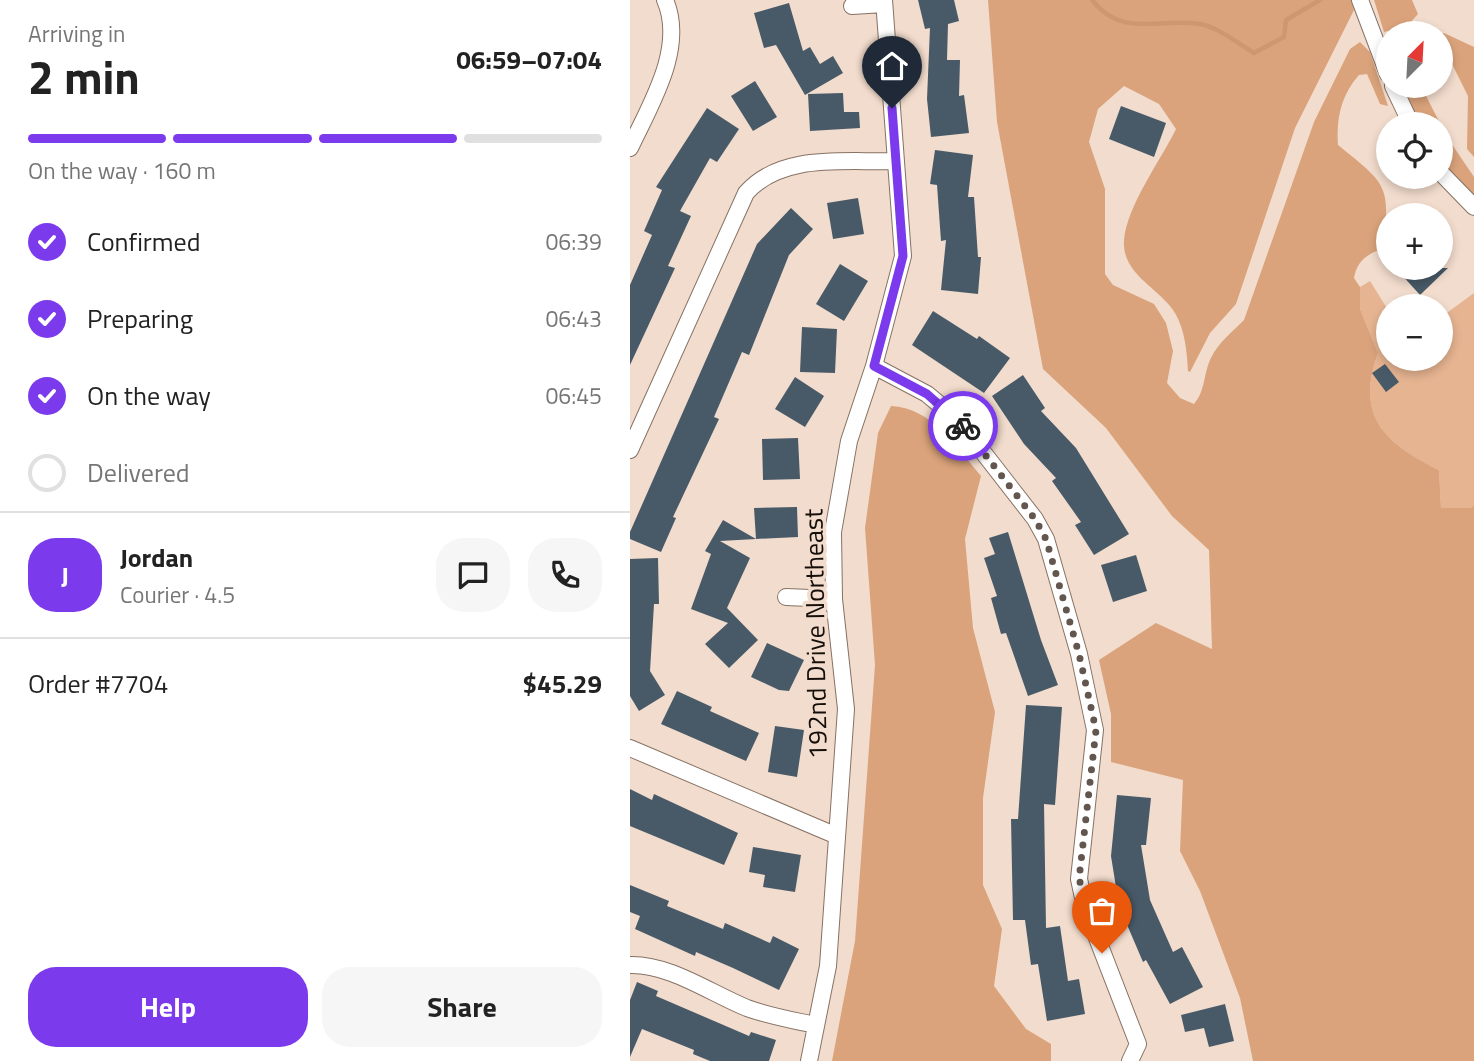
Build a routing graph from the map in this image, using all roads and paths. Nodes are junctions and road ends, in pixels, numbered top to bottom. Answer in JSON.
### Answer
{"nodes":[{"id":1,"x":665,"y":0,"type":"edge"},
{"id":2,"x":1360,"y":0,"type":"edge"},
{"id":3,"x":884,"y":2,"type":"edge"},
{"id":4,"x":852,"y":6,"type":"dead end"},
{"id":5,"x":1376,"y":42,"type":"edge"},
{"id":6,"x":630,"y":148,"type":"edge"},
{"id":7,"x":897,"y":161,"type":"junction"},
{"id":8,"x":1453,"y":185,"type":"edge"},
{"id":9,"x":1474,"y":206,"type":"edge"},
{"id":10,"x":874,"y":366,"type":"junction"},
{"id":11,"x":630,"y":450,"type":"edge"},
{"id":12,"x":786,"y":597,"type":"dead end"},
{"id":13,"x":834,"y":599,"type":"junction"},
{"id":14,"x":630,"y":748,"type":"edge"},
{"id":15,"x":837,"y":836,"type":"junction"},
{"id":16,"x":630,"y":965,"type":"edge"},
{"id":17,"x":815,"y":1025,"type":"junction"},
{"id":18,"x":810,"y":1061,"type":"edge"},
{"id":19,"x":1130,"y":1061,"type":"edge"}],
"edges":[{"from":1,"to":6,"type":"street"},
{"from":2,"to":5,"type":"street"},
{"from":3,"to":4,"type":"street","name":"192nd Drive Northeast"},
{"from":3,"to":7,"type":"street","name":"192nd Drive Northeast"},
{"from":7,"to":10,"type":"street","name":"192nd Drive Northeast"},
{"from":7,"to":11,"type":"street"},
{"from":8,"to":9,"type":"street"},
{"from":10,"to":13,"type":"street","name":"192nd Drive Northeast"},
{"from":10,"to":19,"type":"street"},
{"from":12,"to":13,"type":"street"},
{"from":13,"to":15,"type":"street","name":"192nd Drive Northeast"},
{"from":14,"to":15,"type":"street"},
{"from":15,"to":17,"type":"street","name":"192nd Drive Northeast"},
{"from":16,"to":17,"type":"street"},
{"from":17,"to":18,"type":"street","name":"192nd Drive Northeast"}]}
